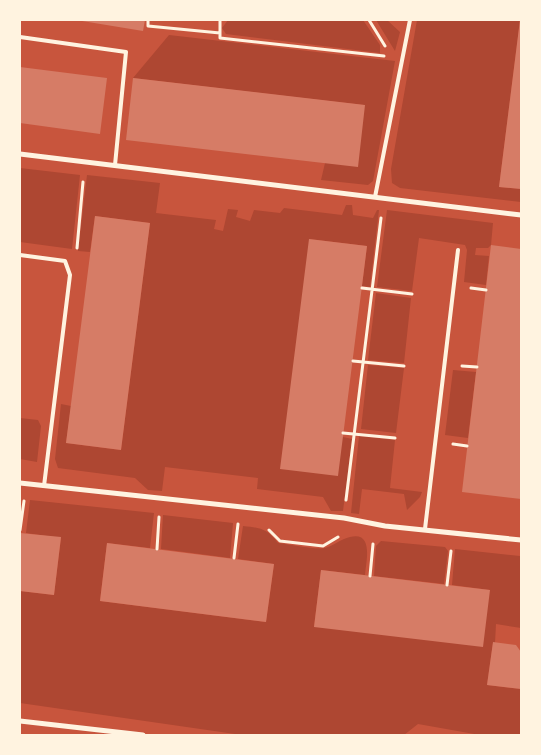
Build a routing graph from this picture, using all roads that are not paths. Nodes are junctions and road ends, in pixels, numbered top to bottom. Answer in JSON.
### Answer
{"nodes":[{"id":1,"x":410,"y":20,"type":"edge"},
{"id":2,"x":20,"y":37,"type":"edge"},
{"id":3,"x":20,"y":154,"type":"edge"},
{"id":4,"x":114,"y":165,"type":"junction"},
{"id":5,"x":375,"y":197,"type":"junction"},
{"id":6,"x":521,"y":216,"type":"edge"},
{"id":7,"x":458,"y":250,"type":"dead end"},
{"id":8,"x":20,"y":255,"type":"edge"},
{"id":9,"x":20,"y":483,"type":"edge"},
{"id":10,"x":44,"y":486,"type":"junction"},
{"id":11,"x":425,"y":529,"type":"junction"},
{"id":12,"x":521,"y":540,"type":"edge"},
{"id":13,"x":20,"y":721,"type":"edge"},
{"id":14,"x":143,"y":735,"type":"edge"}],
"edges":[{"from":1,"to":5,"type":"lane"},
{"from":2,"to":4,"type":"lane"},
{"from":3,"to":4,"type":"street"},
{"from":4,"to":5,"type":"street"},
{"from":5,"to":6,"type":"street"},
{"from":7,"to":11,"type":"lane"},
{"from":8,"to":10,"type":"lane"},
{"from":9,"to":10,"type":"street"},
{"from":10,"to":11,"type":"street"},
{"from":11,"to":12,"type":"street"},
{"from":13,"to":14,"type":"street"}]}
